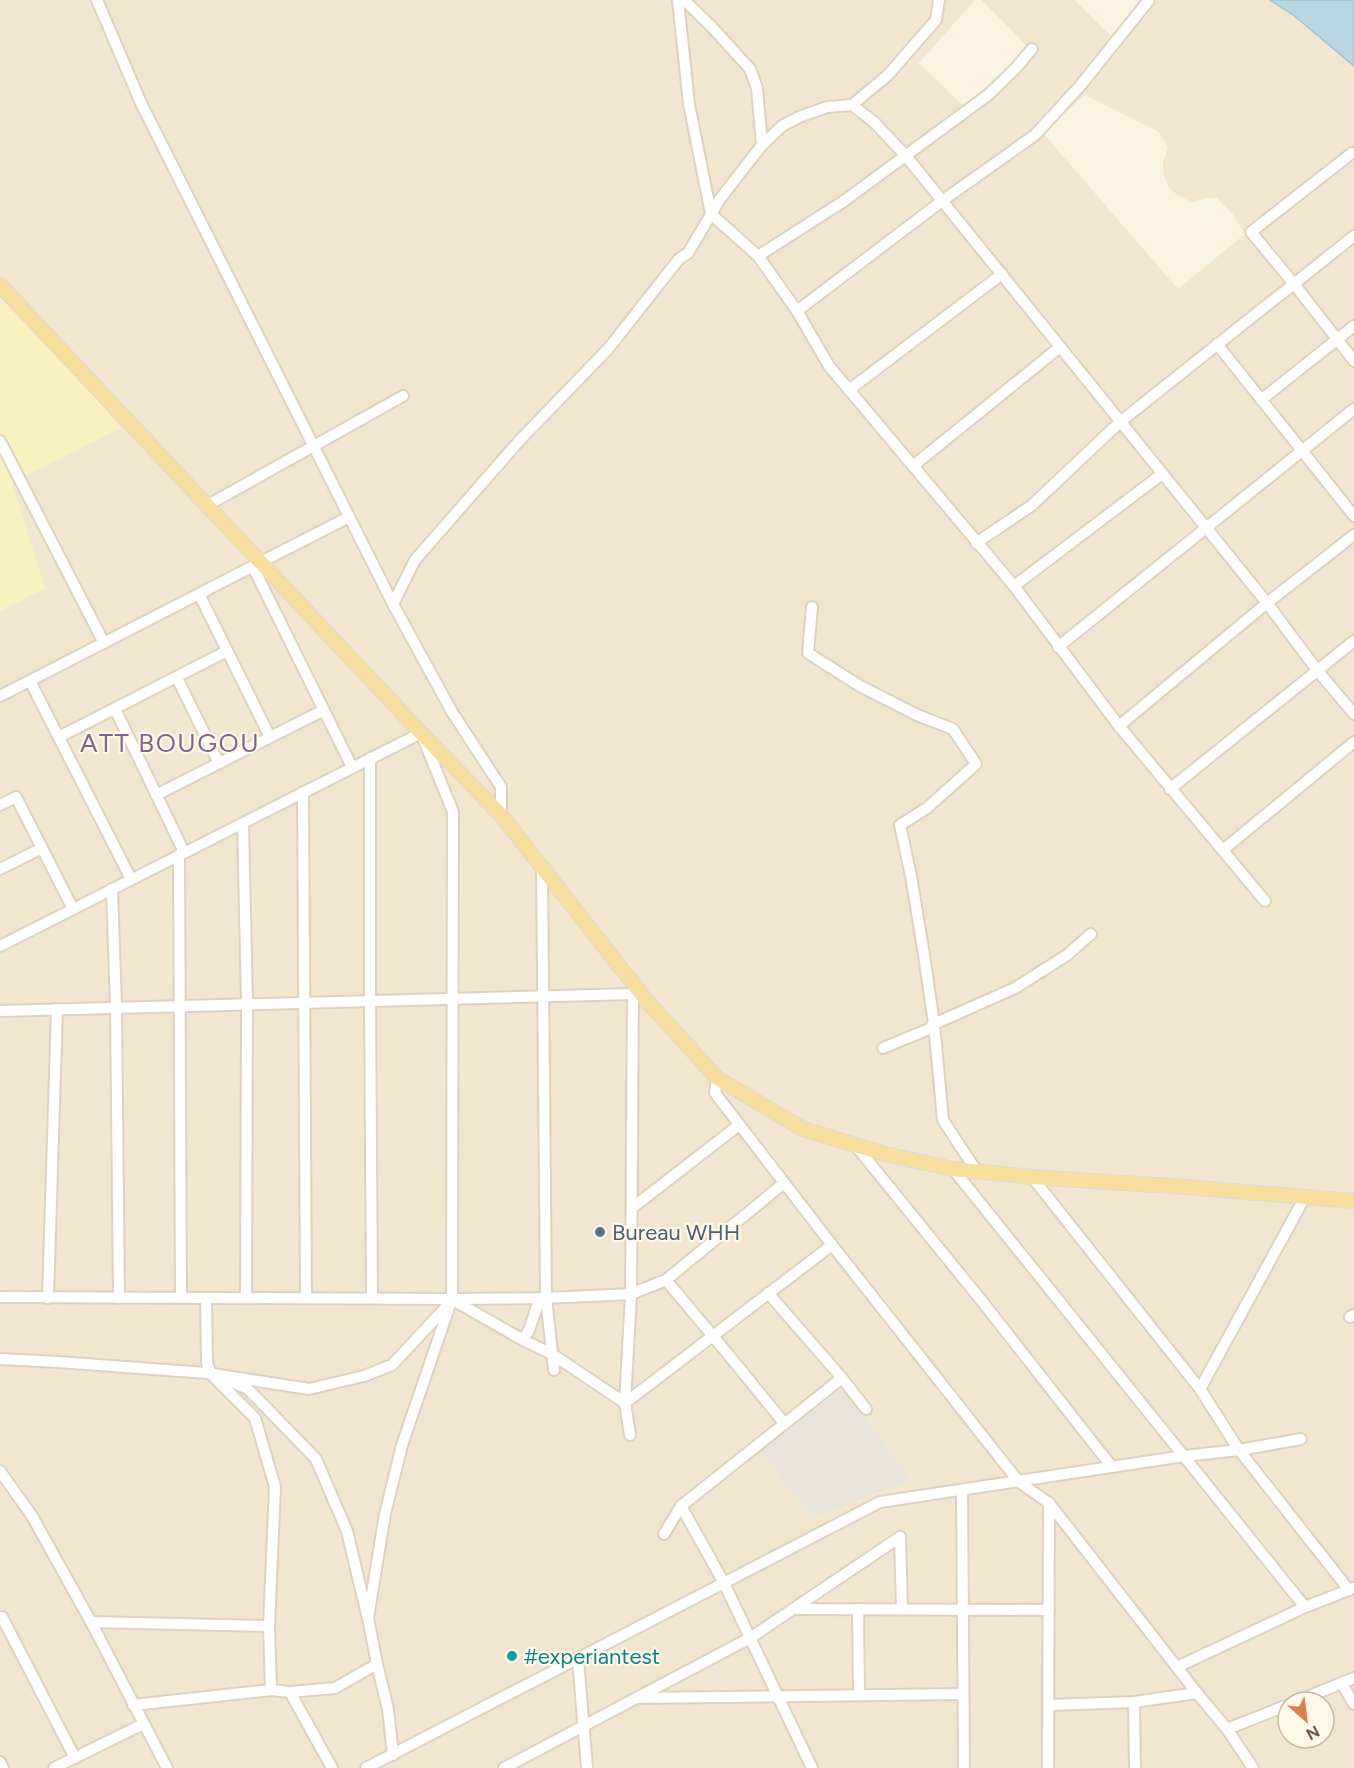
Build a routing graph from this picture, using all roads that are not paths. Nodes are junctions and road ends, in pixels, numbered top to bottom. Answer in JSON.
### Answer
{"nodes":[{"id":1,"x":97,"y":0,"type":"edge"},
{"id":2,"x":678,"y":0,"type":"edge"},
{"id":3,"x":684,"y":0,"type":"edge"},
{"id":4,"x":939,"y":0,"type":"edge"},
{"id":5,"x":1149,"y":0,"type":"edge"},
{"id":6,"x":1032,"y":49,"type":"dead end"},
{"id":7,"x":852,"y":105,"type":"junction"},
{"id":8,"x":762,"y":145,"type":"junction"},
{"id":9,"x":1352,"y":153,"type":"dead end"},
{"id":10,"x":906,"y":156,"type":"junction"},
{"id":11,"x":942,"y":201,"type":"junction"},
{"id":12,"x":711,"y":214,"type":"junction"},
{"id":13,"x":1354,"y":236,"type":"edge"},
{"id":14,"x":758,"y":256,"type":"junction"},
{"id":15,"x":1002,"y":274,"type":"junction"},
{"id":16,"x":1294,"y":284,"type":"junction"},
{"id":17,"x":0,"y":285,"type":"edge"},
{"id":18,"x":797,"y":311,"type":"junction"},
{"id":19,"x":1354,"y":326,"type":"edge"},
{"id":20,"x":1336,"y":340,"type":"junction"},
{"id":21,"x":1217,"y":344,"type":"junction"},
{"id":22,"x":1060,"y":347,"type":"junction"},
{"id":23,"x":1354,"y":361,"type":"edge"},
{"id":24,"x":849,"y":390,"type":"junction"},
{"id":25,"x":403,"y":396,"type":"dead end"},
{"id":26,"x":1262,"y":400,"type":"junction"},
{"id":27,"x":1354,"y":409,"type":"edge"},
{"id":28,"x":1120,"y":422,"type":"junction"},
{"id":29,"x":0,"y":441,"type":"edge"},
{"id":30,"x":314,"y":446,"type":"junction"},
{"id":31,"x":1301,"y":451,"type":"junction"},
{"id":32,"x":4,"y":460,"type":"edge"},
{"id":33,"x":913,"y":466,"type":"junction"},
{"id":34,"x":1162,"y":474,"type":"junction"},
{"id":35,"x":208,"y":505,"type":"junction"},
{"id":36,"x":1354,"y":516,"type":"edge"},
{"id":37,"x":349,"y":517,"type":"junction"},
{"id":38,"x":1205,"y":529,"type":"junction"},
{"id":39,"x":1354,"y":535,"type":"edge"},
{"id":40,"x":976,"y":543,"type":"junction"},
{"id":41,"x":258,"y":565,"type":"junction"},
{"id":42,"x":1014,"y":586,"type":"junction"},
{"id":43,"x":199,"y":594,"type":"junction"},
{"id":44,"x":1267,"y":603,"type":"junction"},
{"id":45,"x":393,"y":604,"type":"junction"},
{"id":46,"x":812,"y":607,"type":"dead end"},
{"id":47,"x":1354,"y":641,"type":"edge"},
{"id":48,"x":104,"y":643,"type":"junction"},
{"id":49,"x":1058,"y":647,"type":"junction"},
{"id":50,"x":227,"y":651,"type":"junction"},
{"id":51,"x":1317,"y":670,"type":"junction"},
{"id":52,"x":177,"y":678,"type":"junction"},
{"id":53,"x":30,"y":681,"type":"junction"},
{"id":54,"x":0,"y":696,"type":"edge"},
{"id":55,"x":115,"y":709,"type":"junction"},
{"id":56,"x":324,"y":710,"type":"junction"},
{"id":57,"x":1354,"y":714,"type":"edge"},
{"id":58,"x":1119,"y":726,"type":"junction"},
{"id":59,"x":421,"y":733,"type":"junction"},
{"id":60,"x":59,"y":737,"type":"junction"},
{"id":61,"x":270,"y":737,"type":"junction"},
{"id":62,"x":1354,"y":742,"type":"edge"},
{"id":63,"x":370,"y":758,"type":"junction"},
{"id":64,"x":219,"y":763,"type":"junction"},
{"id":65,"x":352,"y":767,"type":"junction"},
{"id":66,"x":1170,"y":789,"type":"junction"},
{"id":67,"x":303,"y":792,"type":"junction"},
{"id":68,"x":156,"y":795,"type":"junction"},
{"id":69,"x":0,"y":805,"type":"edge"},
{"id":70,"x":501,"y":815,"type":"junction"},
{"id":71,"x":243,"y":823,"type":"junction"},
{"id":72,"x":42,"y":848,"type":"junction"},
{"id":73,"x":1223,"y":850,"type":"junction"},
{"id":74,"x":181,"y":854,"type":"junction"},
{"id":75,"x":542,"y":867,"type":"junction"},
{"id":76,"x":0,"y":869,"type":"edge"},
{"id":77,"x":131,"y":879,"type":"junction"},
{"id":78,"x":112,"y":889,"type":"junction"},
{"id":79,"x":1265,"y":901,"type":"dead end"},
{"id":80,"x":73,"y":909,"type":"junction"},
{"id":81,"x":1091,"y":933,"type":"dead end"},
{"id":82,"x":0,"y":946,"type":"edge"},
{"id":83,"x":632,"y":988,"type":"junction"},
{"id":84,"x":543,"y":996,"type":"junction"},
{"id":85,"x":452,"y":998,"type":"junction"},
{"id":86,"x":370,"y":1001,"type":"junction"},
{"id":87,"x":303,"y":1002,"type":"junction"},
{"id":88,"x":247,"y":1004,"type":"junction"},
{"id":89,"x":179,"y":1006,"type":"junction"},
{"id":90,"x":116,"y":1007,"type":"junction"},
{"id":91,"x":57,"y":1009,"type":"junction"},
{"id":92,"x":0,"y":1011,"type":"edge"},
{"id":93,"x":934,"y":1024,"type":"junction"},
{"id":94,"x":883,"y":1048,"type":"dead end"},
{"id":95,"x":717,"y":1078,"type":"junction"},
{"id":96,"x":740,"y":1125,"type":"junction"},
{"id":97,"x":856,"y":1146,"type":"junction"},
{"id":98,"x":953,"y":1169,"type":"junction"},
{"id":99,"x":977,"y":1172,"type":"junction"},
{"id":100,"x":1032,"y":1178,"type":"junction"},
{"id":101,"x":784,"y":1183,"type":"junction"},
{"id":102,"x":1305,"y":1197,"type":"junction"},
{"id":103,"x":1354,"y":1201,"type":"edge"},
{"id":104,"x":632,"y":1208,"type":"junction"},
{"id":105,"x":832,"y":1245,"type":"junction"},
{"id":106,"x":666,"y":1280,"type":"junction"},
{"id":107,"x":768,"y":1293,"type":"junction"},
{"id":108,"x":631,"y":1294,"type":"junction"},
{"id":109,"x":0,"y":1297,"type":"edge"},
{"id":110,"x":48,"y":1298,"type":"junction"},
{"id":111,"x":119,"y":1298,"type":"junction"},
{"id":112,"x":181,"y":1298,"type":"junction"},
{"id":113,"x":206,"y":1298,"type":"junction"},
{"id":114,"x":246,"y":1298,"type":"junction"},
{"id":115,"x":306,"y":1298,"type":"junction"},
{"id":116,"x":372,"y":1298,"type":"junction"},
{"id":117,"x":543,"y":1298,"type":"junction"},
{"id":118,"x":452,"y":1299,"type":"junction"},
{"id":119,"x":712,"y":1335,"type":"junction"},
{"id":120,"x":523,"y":1340,"type":"junction"},
{"id":121,"x":552,"y":1353,"type":"junction"},
{"id":122,"x":0,"y":1359,"type":"edge"},
{"id":123,"x":554,"y":1370,"type":"dead end"},
{"id":124,"x":211,"y":1374,"type":"junction"},
{"id":125,"x":842,"y":1378,"type":"junction"},
{"id":126,"x":1200,"y":1389,"type":"junction"},
{"id":127,"x":625,"y":1403,"type":"junction"},
{"id":128,"x":866,"y":1409,"type":"dead end"},
{"id":129,"x":784,"y":1423,"type":"junction"},
{"id":130,"x":630,"y":1435,"type":"dead end"},
{"id":131,"x":1301,"y":1439,"type":"dead end"},
{"id":132,"x":1239,"y":1450,"type":"junction"},
{"id":133,"x":1184,"y":1456,"type":"junction"},
{"id":134,"x":1112,"y":1467,"type":"junction"},
{"id":135,"x":0,"y":1472,"type":"edge"},
{"id":136,"x":1019,"y":1482,"type":"junction"},
{"id":137,"x":962,"y":1490,"type":"junction"},
{"id":138,"x":1049,"y":1503,"type":"junction"},
{"id":139,"x":681,"y":1506,"type":"junction"},
{"id":140,"x":664,"y":1534,"type":"dead end"},
{"id":141,"x":724,"y":1583,"type":"junction"},
{"id":142,"x":1351,"y":1589,"type":"edge"},
{"id":143,"x":1305,"y":1607,"type":"junction"},
{"id":144,"x":793,"y":1609,"type":"junction"},
{"id":145,"x":858,"y":1609,"type":"junction"},
{"id":146,"x":902,"y":1609,"type":"junction"},
{"id":147,"x":963,"y":1610,"type":"junction"},
{"id":148,"x":1049,"y":1610,"type":"junction"},
{"id":149,"x":2,"y":1617,"type":"dead end"},
{"id":150,"x":368,"y":1618,"type":"junction"},
{"id":151,"x":91,"y":1622,"type":"junction"},
{"id":152,"x":269,"y":1626,"type":"junction"},
{"id":153,"x":750,"y":1638,"type":"junction"},
{"id":154,"x":578,"y":1659,"type":"junction"},
{"id":155,"x":377,"y":1664,"type":"junction"},
{"id":156,"x":1177,"y":1667,"type":"junction"},
{"id":157,"x":1354,"y":1678,"type":"edge"},
{"id":158,"x":1342,"y":1684,"type":"junction"},
{"id":159,"x":271,"y":1690,"type":"junction"},
{"id":160,"x":1327,"y":1690,"type":"edge"},
{"id":161,"x":291,"y":1692,"type":"junction"},
{"id":162,"x":963,"y":1694,"type":"junction"},
{"id":163,"x":1197,"y":1694,"type":"junction"},
{"id":164,"x":859,"y":1695,"type":"junction"},
{"id":165,"x":780,"y":1696,"type":"junction"},
{"id":166,"x":634,"y":1698,"type":"junction"},
{"id":167,"x":1134,"y":1702,"type":"junction"},
{"id":168,"x":1354,"y":1704,"type":"edge"},
{"id":169,"x":133,"y":1705,"type":"junction"},
{"id":170,"x":1048,"y":1705,"type":"junction"},
{"id":171,"x":1276,"y":1710,"type":"edge"},
{"id":172,"x":144,"y":1724,"type":"junction"},
{"id":173,"x":584,"y":1725,"type":"junction"},
{"id":174,"x":1227,"y":1728,"type":"junction"},
{"id":175,"x":393,"y":1755,"type":"junction"},
{"id":176,"x":75,"y":1758,"type":"junction"},
{"id":177,"x":0,"y":1762,"type":"edge"},
{"id":178,"x":1250,"y":1766,"type":"edge"},
{"id":179,"x":3,"y":1768,"type":"edge"},
{"id":180,"x":54,"y":1768,"type":"edge"},
{"id":181,"x":167,"y":1768,"type":"edge"},
{"id":182,"x":332,"y":1768,"type":"edge"},
{"id":183,"x":366,"y":1768,"type":"edge"},
{"id":184,"x":504,"y":1768,"type":"edge"},
{"id":185,"x":587,"y":1768,"type":"edge"},
{"id":186,"x":812,"y":1768,"type":"edge"},
{"id":187,"x":964,"y":1768,"type":"edge"},
{"id":188,"x":1048,"y":1768,"type":"edge"},
{"id":189,"x":1135,"y":1768,"type":"edge"}],
"edges":[{"from":1,"to":30,"type":"street"},
{"from":2,"to":12,"type":"street"},
{"from":3,"to":8,"type":"street"},
{"from":4,"to":7,"type":"street"},
{"from":5,"to":11,"type":"street"},
{"from":6,"to":10,"type":"street"},
{"from":7,"to":8,"type":"street"},
{"from":7,"to":10,"type":"street"},
{"from":8,"to":12,"type":"street"},
{"from":9,"to":16,"type":"street"},
{"from":10,"to":11,"type":"street"},
{"from":10,"to":14,"type":"street"},
{"from":11,"to":15,"type":"street"},
{"from":11,"to":18,"type":"street"},
{"from":12,"to":14,"type":"street"},
{"from":12,"to":45,"type":"street"},
{"from":13,"to":16,"type":"street"},
{"from":14,"to":18,"type":"street"},
{"from":15,"to":22,"type":"street"},
{"from":15,"to":24,"type":"street"},
{"from":16,"to":20,"type":"street"},
{"from":16,"to":21,"type":"street"},
{"from":17,"to":35,"type":"main road"},
{"from":18,"to":24,"type":"street"},
{"from":19,"to":20,"type":"street"},
{"from":20,"to":23,"type":"street"},
{"from":20,"to":26,"type":"street"},
{"from":21,"to":26,"type":"street"},
{"from":21,"to":28,"type":"street"},
{"from":22,"to":28,"type":"street"},
{"from":22,"to":33,"type":"street"},
{"from":24,"to":33,"type":"street"},
{"from":25,"to":30,"type":"street"},
{"from":26,"to":31,"type":"street"},
{"from":27,"to":31,"type":"street"},
{"from":28,"to":34,"type":"street"},
{"from":28,"to":40,"type":"street"},
{"from":29,"to":32,"type":"street"},
{"from":30,"to":35,"type":"street"},
{"from":30,"to":37,"type":"street"},
{"from":31,"to":36,"type":"street"},
{"from":31,"to":38,"type":"street"},
{"from":32,"to":48,"type":"street"},
{"from":33,"to":40,"type":"street"},
{"from":34,"to":38,"type":"street"},
{"from":34,"to":42,"type":"street"},
{"from":35,"to":41,"type":"main road"},
{"from":37,"to":41,"type":"street"},
{"from":37,"to":45,"type":"street"},
{"from":38,"to":44,"type":"street"},
{"from":38,"to":49,"type":"street"},
{"from":39,"to":44,"type":"street"},
{"from":40,"to":42,"type":"street"},
{"from":41,"to":43,"type":"street"},
{"from":41,"to":56,"type":"street"},
{"from":41,"to":59,"type":"main road"},
{"from":42,"to":49,"type":"street"},
{"from":43,"to":48,"type":"street"},
{"from":43,"to":50,"type":"street"},
{"from":44,"to":51,"type":"street"},
{"from":44,"to":58,"type":"street"},
{"from":45,"to":70,"type":"street"},
{"from":46,"to":93,"type":"street"},
{"from":47,"to":51,"type":"street"},
{"from":48,"to":53,"type":"street"},
{"from":49,"to":58,"type":"street"},
{"from":50,"to":52,"type":"street"},
{"from":50,"to":61,"type":"street"},
{"from":51,"to":57,"type":"street"},
{"from":51,"to":66,"type":"street"},
{"from":52,"to":55,"type":"street"},
{"from":52,"to":64,"type":"street"},
{"from":53,"to":54,"type":"street"},
{"from":53,"to":60,"type":"street"},
{"from":55,"to":60,"type":"street"},
{"from":55,"to":68,"type":"street"},
{"from":56,"to":61,"type":"street"},
{"from":56,"to":65,"type":"street"},
{"from":58,"to":66,"type":"street"},
{"from":59,"to":63,"type":"street"},
{"from":59,"to":70,"type":"main road"},
{"from":59,"to":85,"type":"street"},
{"from":60,"to":77,"type":"street"},
{"from":61,"to":64,"type":"street"},
{"from":62,"to":73,"type":"street"},
{"from":63,"to":65,"type":"street"},
{"from":63,"to":86,"type":"street"},
{"from":64,"to":68,"type":"street"},
{"from":65,"to":67,"type":"street"},
{"from":66,"to":73,"type":"street"},
{"from":67,"to":71,"type":"street"},
{"from":67,"to":87,"type":"street"},
{"from":68,"to":74,"type":"street"},
{"from":69,"to":72,"type":"street"},
{"from":70,"to":75,"type":"main road"},
{"from":71,"to":74,"type":"street"},
{"from":71,"to":88,"type":"street"},
{"from":72,"to":76,"type":"street"},
{"from":72,"to":80,"type":"street"},
{"from":73,"to":79,"type":"street"},
{"from":74,"to":77,"type":"street"},
{"from":74,"to":89,"type":"street"},
{"from":75,"to":83,"type":"main road"},
{"from":75,"to":84,"type":"street"},
{"from":77,"to":78,"type":"street"},
{"from":78,"to":80,"type":"street"},
{"from":78,"to":90,"type":"street"},
{"from":80,"to":82,"type":"street"},
{"from":81,"to":93,"type":"street"},
{"from":83,"to":84,"type":"street"},
{"from":83,"to":95,"type":"main road"},
{"from":83,"to":104,"type":"street"},
{"from":84,"to":85,"type":"street"},
{"from":84,"to":117,"type":"street"},
{"from":85,"to":86,"type":"street"},
{"from":85,"to":118,"type":"street"},
{"from":86,"to":87,"type":"street"},
{"from":86,"to":116,"type":"street"},
{"from":87,"to":88,"type":"street"},
{"from":87,"to":115,"type":"street"},
{"from":88,"to":89,"type":"street"},
{"from":88,"to":114,"type":"street"},
{"from":89,"to":90,"type":"street"},
{"from":89,"to":112,"type":"street"},
{"from":90,"to":91,"type":"street"},
{"from":90,"to":111,"type":"street"},
{"from":91,"to":92,"type":"street"},
{"from":91,"to":110,"type":"street"},
{"from":93,"to":94,"type":"street"},
{"from":93,"to":99,"type":"street"},
{"from":95,"to":96,"type":"street"},
{"from":95,"to":97,"type":"main road"},
{"from":96,"to":101,"type":"street"},
{"from":96,"to":104,"type":"street"},
{"from":97,"to":98,"type":"main road"},
{"from":97,"to":134,"type":"street"},
{"from":98,"to":99,"type":"main road"},
{"from":98,"to":133,"type":"street"},
{"from":99,"to":100,"type":"main road"},
{"from":100,"to":102,"type":"main road"},
{"from":100,"to":126,"type":"street"},
{"from":101,"to":105,"type":"street"},
{"from":101,"to":106,"type":"street"},
{"from":102,"to":103,"type":"main road"},
{"from":102,"to":126,"type":"street"},
{"from":104,"to":108,"type":"street"},
{"from":105,"to":107,"type":"street"},
{"from":105,"to":136,"type":"street"},
{"from":106,"to":108,"type":"street"},
{"from":106,"to":119,"type":"street"},
{"from":107,"to":119,"type":"street"},
{"from":107,"to":125,"type":"street"},
{"from":108,"to":117,"type":"street"},
{"from":108,"to":127,"type":"street"},
{"from":109,"to":110,"type":"street"},
{"from":110,"to":111,"type":"street"},
{"from":111,"to":112,"type":"street"},
{"from":112,"to":113,"type":"street"},
{"from":113,"to":114,"type":"street"},
{"from":113,"to":124,"type":"street"},
{"from":114,"to":115,"type":"street"},
{"from":115,"to":116,"type":"street"},
{"from":116,"to":118,"type":"street"},
{"from":117,"to":118,"type":"street"},
{"from":117,"to":120,"type":"street"},
{"from":117,"to":121,"type":"street"},
{"from":118,"to":120,"type":"street"},
{"from":118,"to":124,"type":"street"},
{"from":118,"to":150,"type":"street"},
{"from":119,"to":127,"type":"street"},
{"from":119,"to":129,"type":"street"},
{"from":120,"to":121,"type":"street"},
{"from":121,"to":123,"type":"street"},
{"from":121,"to":127,"type":"street"},
{"from":122,"to":124,"type":"street"},
{"from":124,"to":150,"type":"street"},
{"from":124,"to":152,"type":"street"},
{"from":125,"to":128,"type":"street"},
{"from":125,"to":129,"type":"street"},
{"from":126,"to":132,"type":"street"},
{"from":127,"to":130,"type":"street"},
{"from":129,"to":139,"type":"street"},
{"from":131,"to":132,"type":"street"},
{"from":132,"to":133,"type":"street"},
{"from":132,"to":142,"type":"street"},
{"from":133,"to":134,"type":"street"},
{"from":133,"to":143,"type":"street"},
{"from":134,"to":136,"type":"street"},
{"from":135,"to":151,"type":"street"},
{"from":136,"to":137,"type":"street"},
{"from":136,"to":138,"type":"street"},
{"from":137,"to":141,"type":"street"},
{"from":137,"to":147,"type":"street"},
{"from":138,"to":148,"type":"street"},
{"from":138,"to":156,"type":"street"},
{"from":139,"to":140,"type":"street"},
{"from":139,"to":141,"type":"street"},
{"from":141,"to":153,"type":"street"},
{"from":141,"to":154,"type":"street"},
{"from":142,"to":143,"type":"street"},
{"from":143,"to":156,"type":"street"},
{"from":144,"to":145,"type":"street"},
{"from":144,"to":146,"type":"street"},
{"from":144,"to":153,"type":"street"},
{"from":145,"to":146,"type":"street"},
{"from":145,"to":164,"type":"street"},
{"from":146,"to":147,"type":"street"},
{"from":147,"to":148,"type":"street"},
{"from":147,"to":162,"type":"street"},
{"from":148,"to":170,"type":"street"},
{"from":149,"to":176,"type":"street"},
{"from":150,"to":155,"type":"street"},
{"from":151,"to":152,"type":"street"},
{"from":151,"to":169,"type":"street"},
{"from":152,"to":159,"type":"street"},
{"from":153,"to":165,"type":"street"},
{"from":153,"to":166,"type":"street"},
{"from":154,"to":173,"type":"street"},
{"from":154,"to":175,"type":"street"},
{"from":155,"to":161,"type":"street"},
{"from":155,"to":175,"type":"street"},
{"from":156,"to":163,"type":"street"},
{"from":157,"to":158,"type":"street"},
{"from":158,"to":160,"type":"street"},
{"from":158,"to":168,"type":"street"},
{"from":159,"to":161,"type":"street"},
{"from":159,"to":169,"type":"street"},
{"from":161,"to":182,"type":"street"},
{"from":162,"to":164,"type":"street"},
{"from":162,"to":187,"type":"street"},
{"from":163,"to":167,"type":"street"},
{"from":163,"to":174,"type":"street"},
{"from":164,"to":165,"type":"street"},
{"from":165,"to":166,"type":"street"},
{"from":165,"to":186,"type":"street"},
{"from":166,"to":173,"type":"street"},
{"from":167,"to":170,"type":"street"},
{"from":167,"to":189,"type":"street"},
{"from":169,"to":172,"type":"street"},
{"from":170,"to":188,"type":"street"},
{"from":171,"to":174,"type":"street"},
{"from":172,"to":176,"type":"street"},
{"from":172,"to":181,"type":"street"},
{"from":173,"to":184,"type":"street"},
{"from":173,"to":185,"type":"street"},
{"from":174,"to":178,"type":"street"},
{"from":175,"to":183,"type":"street"},
{"from":176,"to":180,"type":"street"},
{"from":177,"to":179,"type":"street"}]}
